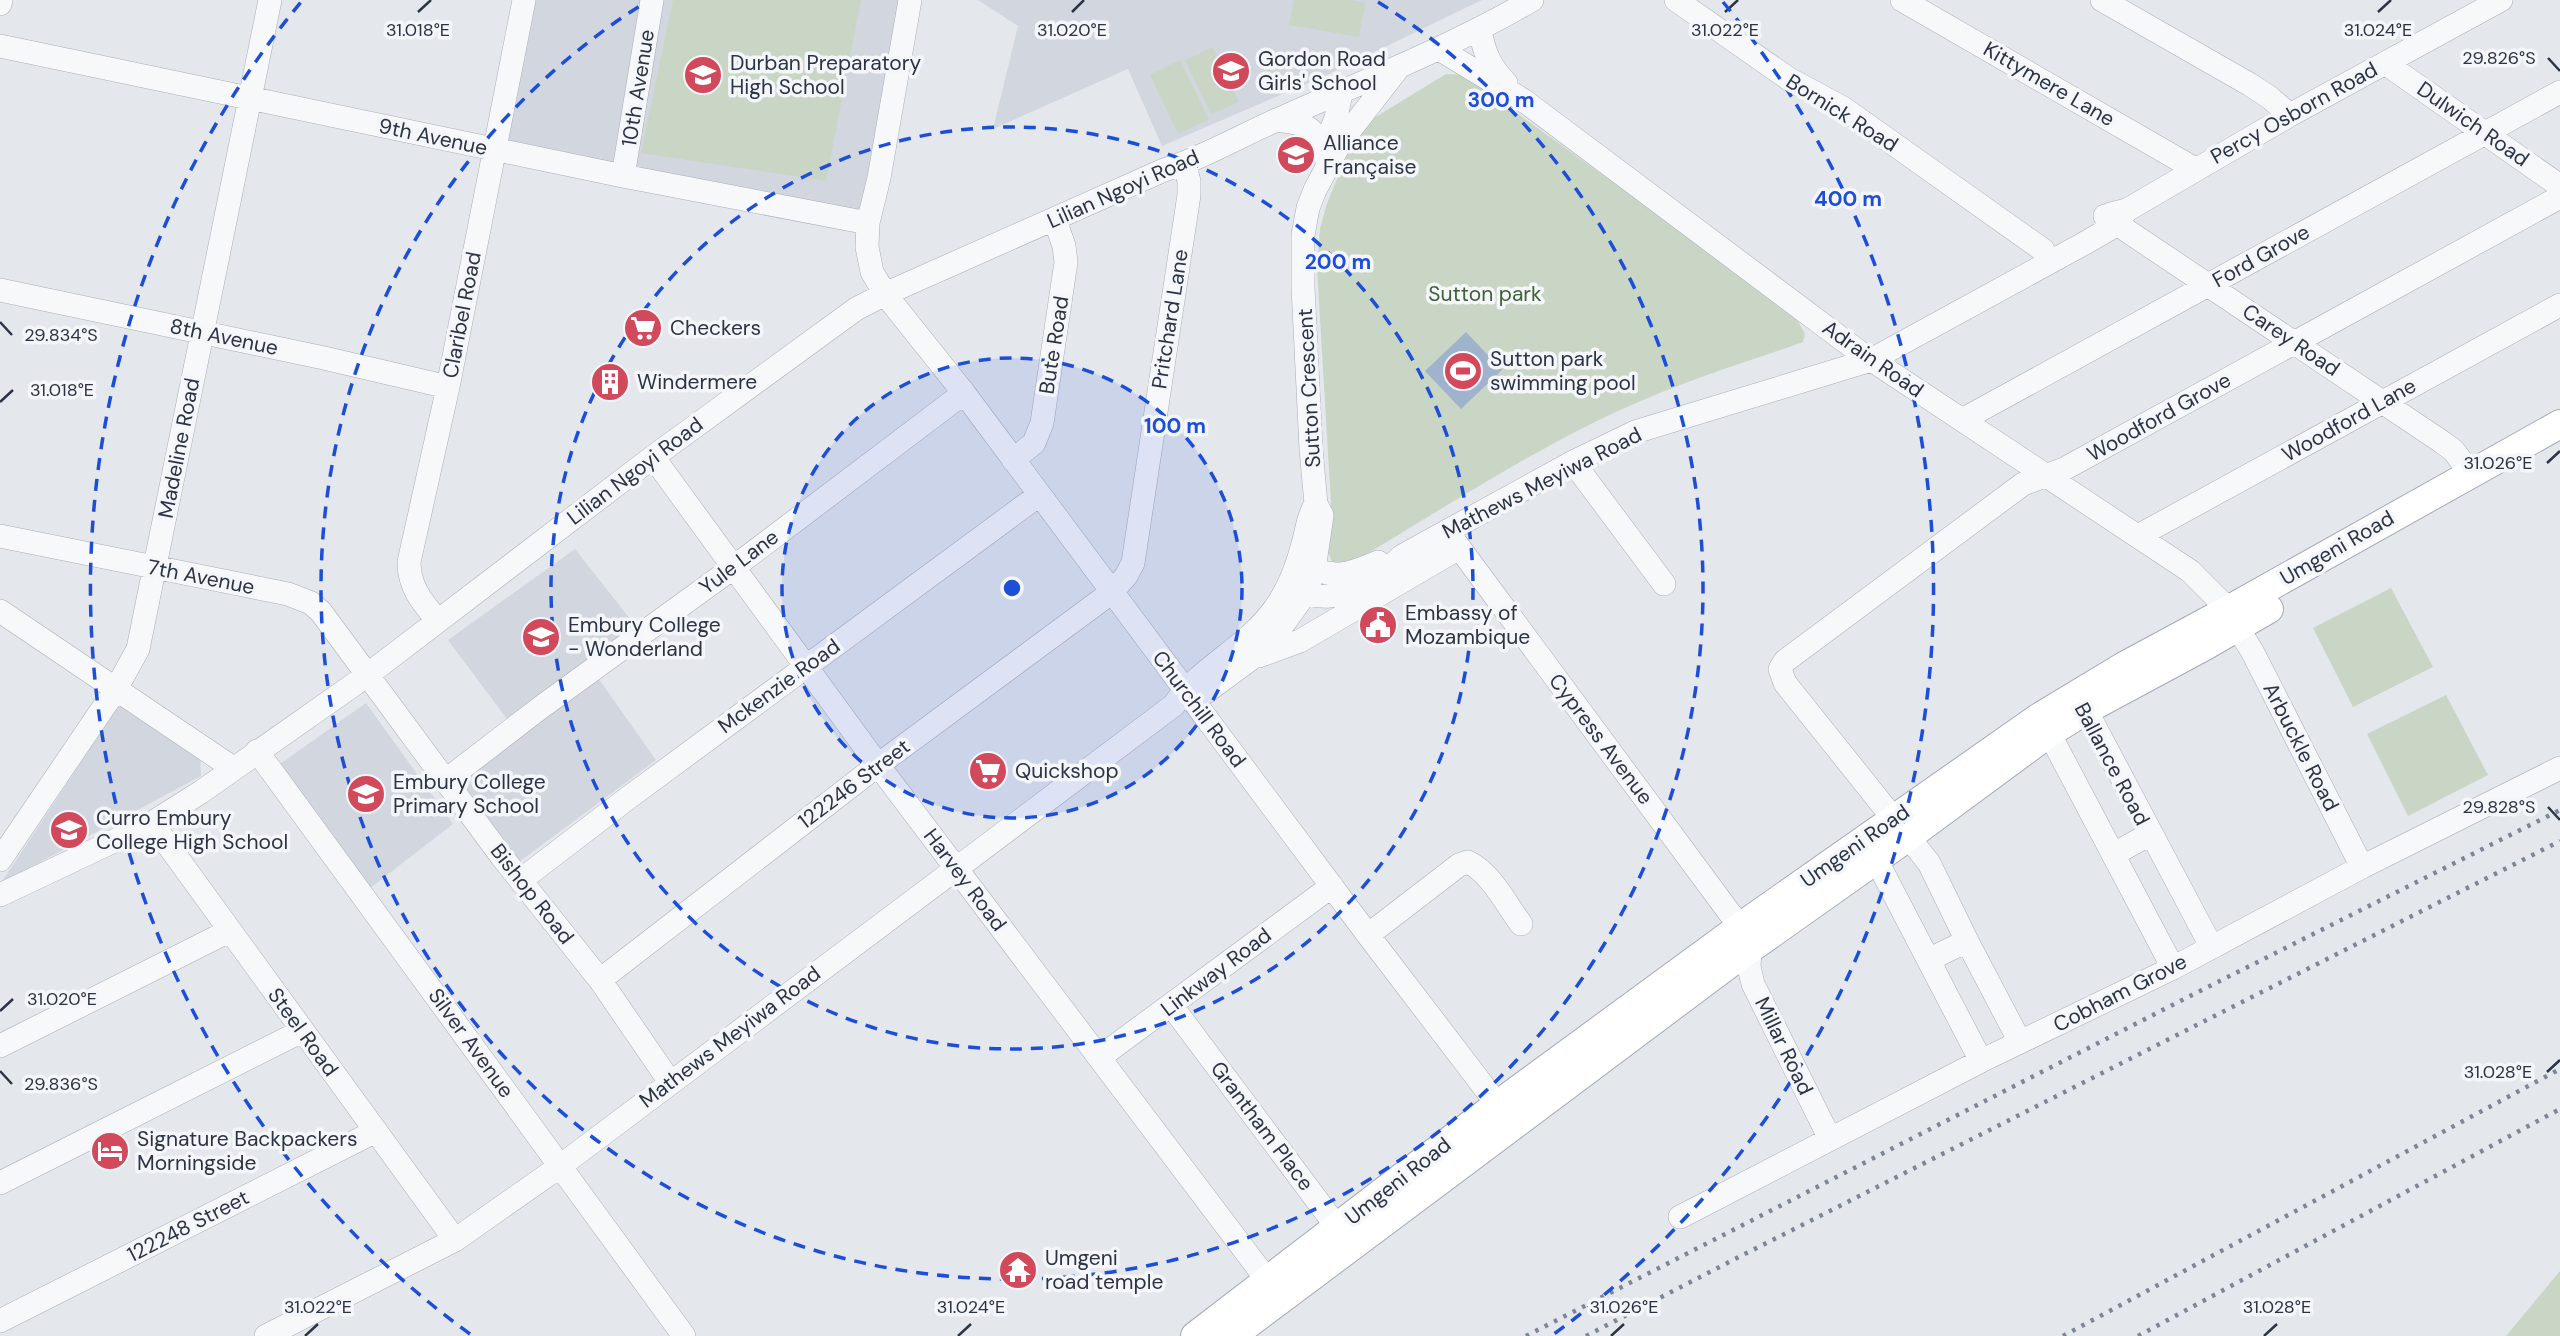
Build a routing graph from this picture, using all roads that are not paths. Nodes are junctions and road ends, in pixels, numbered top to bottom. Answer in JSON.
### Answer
{"nodes":[{"id":1,"x":270,"y":0,"type":"edge"},
{"id":2,"x":524,"y":0,"type":"edge"},
{"id":3,"x":652,"y":0,"type":"edge"},
{"id":4,"x":910,"y":0,"type":"edge"},
{"id":5,"x":1532,"y":0,"type":"edge"},
{"id":6,"x":1676,"y":0,"type":"edge"},
{"id":7,"x":1902,"y":0,"type":"edge"},
{"id":8,"x":2102,"y":0,"type":"edge"},
{"id":9,"x":2501,"y":0,"type":"edge"},
{"id":10,"x":1480,"y":30,"type":"junction"},
{"id":11,"x":0,"y":46,"type":"edge"},
{"id":12,"x":1439,"y":49,"type":"junction"},
{"id":13,"x":2385,"y":63,"type":"junction"},
{"id":14,"x":1398,"y":68,"type":"junction"},
{"id":15,"x":2560,"y":92,"type":"edge"},
{"id":16,"x":1341,"y":93,"type":"junction"},
{"id":17,"x":249,"y":99,"type":"junction"},
{"id":18,"x":1523,"y":100,"type":"junction"},
{"id":19,"x":2290,"y":115,"type":"junction"},
{"id":20,"x":1276,"y":120,"type":"junction"},
{"id":21,"x":2486,"y":132,"type":"junction"},
{"id":22,"x":495,"y":149,"type":"junction"},
{"id":23,"x":1323,"y":151,"type":"junction"},
{"id":24,"x":1184,"y":163,"type":"junction"},
{"id":25,"x":2195,"y":169,"type":"junction"},
{"id":26,"x":623,"y":176,"type":"junction"},
{"id":27,"x":2560,"y":186,"type":"edge"},
{"id":28,"x":1315,"y":190,"type":"junction"},
{"id":29,"x":2560,"y":197,"type":"edge"},
{"id":30,"x":2116,"y":217,"type":"junction"},
{"id":31,"x":1055,"y":220,"type":"junction"},
{"id":32,"x":867,"y":223,"type":"junction"},
{"id":33,"x":2043,"y":250,"type":"junction"},
{"id":34,"x":2208,"y":285,"type":"junction"},
{"id":35,"x":0,"y":290,"type":"edge"},
{"id":36,"x":885,"y":294,"type":"junction"},
{"id":37,"x":2560,"y":304,"type":"edge"},
{"id":38,"x":201,"y":332,"type":"junction"},
{"id":39,"x":2294,"y":343,"type":"junction"},
{"id":40,"x":1858,"y":359,"type":"junction"},
{"id":41,"x":448,"y":387,"type":"junction"},
{"id":42,"x":964,"y":393,"type":"junction"},
{"id":43,"x":2382,"y":401,"type":"junction"},
{"id":44,"x":1962,"y":420,"type":"junction"},
{"id":45,"x":2560,"y":424,"type":"edge"},
{"id":46,"x":2560,"y":446,"type":"edge"},
{"id":47,"x":653,"y":457,"type":"junction"},
{"id":48,"x":1013,"y":460,"type":"junction"},
{"id":49,"x":1573,"y":462,"type":"junction"},
{"id":50,"x":2470,"y":473,"type":"junction"},
{"id":51,"x":2045,"y":476,"type":"junction"},
{"id":52,"x":1039,"y":495,"type":"junction"},
{"id":53,"x":0,"y":536,"type":"edge"},
{"id":54,"x":2138,"y":536,"type":"junction"},
{"id":55,"x":1453,"y":540,"type":"junction"},
{"id":56,"x":1402,"y":556,"type":"junction"},
{"id":57,"x":734,"y":567,"type":"junction"},
{"id":58,"x":1306,"y":567,"type":"junction"},
{"id":59,"x":155,"y":568,"type":"junction"},
{"id":60,"x":1664,"y":584,"type":"dead end"},
{"id":61,"x":1296,"y":591,"type":"junction"},
{"id":62,"x":1112,"y":592,"type":"junction"},
{"id":63,"x":0,"y":611,"type":"edge"},
{"id":64,"x":2233,"y":619,"type":"junction"},
{"id":65,"x":438,"y":621,"type":"junction"},
{"id":66,"x":1252,"y":658,"type":"junction"},
{"id":67,"x":806,"y":666,"type":"junction"},
{"id":68,"x":366,"y":676,"type":"junction"},
{"id":69,"x":116,"y":689,"type":"junction"},
{"id":70,"x":1184,"y":699,"type":"junction"},
{"id":71,"x":2080,"y":702,"type":"junction"},
{"id":72,"x":2044,"y":725,"type":"junction"},
{"id":73,"x":257,"y":751,"type":"junction"},
{"id":74,"x":878,"y":765,"type":"junction"},
{"id":75,"x":233,"y":768,"type":"junction"},
{"id":76,"x":2560,"y":768,"type":"edge"},
{"id":77,"x":445,"y":781,"type":"junction"},
{"id":78,"x":152,"y":822,"type":"junction"},
{"id":79,"x":1900,"y":828,"type":"junction"},
{"id":80,"x":2150,"y":834,"type":"junction"},
{"id":81,"x":1872,"y":849,"type":"junction"},
{"id":82,"x":2114,"y":854,"type":"junction"},
{"id":83,"x":0,"y":860,"type":"edge"},
{"id":84,"x":2362,"y":867,"type":"junction"},
{"id":85,"x":956,"y":869,"type":"junction"},
{"id":86,"x":521,"y":880,"type":"junction"},
{"id":87,"x":1332,"y":886,"type":"junction"},
{"id":88,"x":0,"y":895,"type":"edge"},
{"id":89,"x":1521,"y":924,"type":"dead end"},
{"id":90,"x":229,"y":931,"type":"junction"},
{"id":91,"x":1368,"y":935,"type":"junction"},
{"id":92,"x":1745,"y":938,"type":"junction"},
{"id":93,"x":1967,"y":942,"type":"junction"},
{"id":94,"x":2211,"y":946,"type":"junction"},
{"id":95,"x":1930,"y":959,"type":"junction"},
{"id":96,"x":2173,"y":968,"type":"junction"},
{"id":97,"x":600,"y":980,"type":"junction"},
{"id":98,"x":1171,"y":1005,"type":"junction"},
{"id":99,"x":302,"y":1031,"type":"junction"},
{"id":100,"x":2020,"y":1042,"type":"junction"},
{"id":101,"x":0,"y":1046,"type":"edge"},
{"id":102,"x":1100,"y":1057,"type":"junction"},
{"id":103,"x":1981,"y":1061,"type":"junction"},
{"id":104,"x":670,"y":1082,"type":"junction"},
{"id":105,"x":1506,"y":1114,"type":"junction"},
{"id":106,"x":376,"y":1131,"type":"junction"},
{"id":107,"x":1830,"y":1139,"type":"junction"},
{"id":108,"x":559,"y":1167,"type":"junction"},
{"id":109,"x":0,"y":1183,"type":"edge"},
{"id":110,"x":1680,"y":1217,"type":"dead end"},
{"id":111,"x":1345,"y":1238,"type":"junction"},
{"id":112,"x":455,"y":1240,"type":"junction"},
{"id":113,"x":1274,"y":1290,"type":"junction"},
{"id":114,"x":0,"y":1321,"type":"edge"},
{"id":115,"x":266,"y":1336,"type":"edge"},
{"id":116,"x":684,"y":1336,"type":"edge"},
{"id":117,"x":1195,"y":1336,"type":"edge"},
{"id":118,"x":1232,"y":1336,"type":"edge"}],
"edges":[{"from":1,"to":17,"type":"street","name":"Madeline Road"},
{"from":2,"to":22,"type":"street","name":"Claribel Road"},
{"from":3,"to":26,"type":"street","name":"10th Avenue"},
{"from":4,"to":32,"type":"street","name":"Churchill Road"},
{"from":5,"to":10,"type":"street","name":"Lilian Ngoyi Road"},
{"from":6,"to":33,"type":"street","name":"Bornick Road"},
{"from":7,"to":25,"type":"street","name":"Kittymere Lane"},
{"from":8,"to":19,"type":"street"},
{"from":9,"to":13,"type":"street","name":"Percy Osborn Road"},
{"from":10,"to":12,"type":"street","name":"Lilian Ngoyi Road"},
{"from":10,"to":18,"type":"street","name":"Adrain Road"},
{"from":11,"to":17,"type":"street","name":"9th Avenue"},
{"from":12,"to":14,"type":"street","name":"Lilian Ngoyi Road"},
{"from":12,"to":18,"type":"street","name":"Adrain Road"},
{"from":13,"to":19,"type":"street","name":"Percy Osborn Road"},
{"from":13,"to":21,"type":"street","name":"Dulwich Road"},
{"from":14,"to":16,"type":"street","name":"Lilian Ngoyi Road"},
{"from":14,"to":28,"type":"street","name":"Sutton Crescent"},
{"from":15,"to":21,"type":"street","name":"Ford Grove"},
{"from":16,"to":20,"type":"street","name":"Lilian Ngoyi Road"},
{"from":16,"to":23,"type":"street","name":"Sutton Crescent"},
{"from":17,"to":22,"type":"street","name":"9th Avenue"},
{"from":17,"to":38,"type":"street","name":"Madeline Road"},
{"from":18,"to":40,"type":"street","name":"Adrain Road"},
{"from":19,"to":25,"type":"street","name":"Percy Osborn Road"},
{"from":20,"to":23,"type":"street"},
{"from":20,"to":24,"type":"street","name":"Lilian Ngoyi Road"},
{"from":21,"to":27,"type":"street","name":"Dulwich Road"},
{"from":21,"to":34,"type":"street","name":"Ford Grove"},
{"from":22,"to":26,"type":"street","name":"9th Avenue"},
{"from":22,"to":41,"type":"street","name":"Claribel Road"},
{"from":23,"to":28,"type":"street","name":"Sutton Crescent"},
{"from":24,"to":31,"type":"street","name":"Lilian Ngoyi Road"},
{"from":24,"to":62,"type":"street","name":"Pritchard Lane"},
{"from":25,"to":30,"type":"street","name":"Percy Osborn Road"},
{"from":26,"to":32,"type":"street","name":"9th Avenue"},
{"from":28,"to":58,"type":"street","name":"Sutton Crescent"},
{"from":29,"to":39,"type":"street","name":"Woodford Grove"},
{"from":30,"to":33,"type":"street","name":"Percy Osborn Road"},
{"from":30,"to":34,"type":"street","name":"Carey Road"},
{"from":30,"to":40,"type":"street","name":"Percy Osborn Road"},
{"from":31,"to":36,"type":"street","name":"Lilian Ngoyi Road"},
{"from":31,"to":48,"type":"street","name":"Bute Road"},
{"from":32,"to":36,"type":"street","name":"Churchill Road"},
{"from":33,"to":40,"type":"street","name":"Percy Osborn Road"},
{"from":34,"to":39,"type":"street","name":"Carey Road"},
{"from":34,"to":44,"type":"street","name":"Ford Grove"},
{"from":35,"to":38,"type":"street","name":"8th Avenue"},
{"from":36,"to":42,"type":"street","name":"Churchill Road"},
{"from":36,"to":47,"type":"street","name":"Lilian Ngoyi Road"},
{"from":37,"to":43,"type":"street","name":"Woodford Lane"},
{"from":38,"to":41,"type":"street","name":"8th Avenue"},
{"from":38,"to":59,"type":"street","name":"Madeline Road"},
{"from":39,"to":43,"type":"street","name":"Carey Road"},
{"from":39,"to":51,"type":"street","name":"Woodford Grove"},
{"from":40,"to":44,"type":"street","name":"Adrain Road"},
{"from":40,"to":49,"type":"street","name":"Mathews Meyiwa Road"},
{"from":41,"to":65,"type":"street","name":"Claribel Road"},
{"from":42,"to":48,"type":"street","name":"Churchill Road"},
{"from":42,"to":57,"type":"street","name":"Yule Lane"},
{"from":43,"to":50,"type":"street","name":"Carey Road"},
{"from":43,"to":54,"type":"street","name":"Woodford Lane"},
{"from":44,"to":51,"type":"street","name":"Adrain Road"},
{"from":45,"to":50,"type":"main road","name":"Umgeni Road"},
{"from":46,"to":64,"type":"main road","name":"Umgeni Road"},
{"from":47,"to":57,"type":"street","name":"Harvey Road"},
{"from":47,"to":65,"type":"street","name":"Lilian Ngoyi Road"},
{"from":48,"to":52,"type":"street","name":"Churchill Road"},
{"from":49,"to":55,"type":"street","name":"Mathews Meyiwa Road"},
{"from":49,"to":60,"type":"street"},
{"from":50,"to":64,"type":"main road","name":"Umgeni Road"},
{"from":51,"to":54,"type":"street","name":"Adrain Road"},
{"from":51,"to":79,"type":"street","name":"Woodford Grove"},
{"from":52,"to":62,"type":"street","name":"Churchill Road"},
{"from":52,"to":67,"type":"street","name":"Mckenzie Road"},
{"from":53,"to":59,"type":"street","name":"7th Avenue"},
{"from":54,"to":64,"type":"street","name":"Adrain Road"},
{"from":55,"to":56,"type":"street","name":"Mathews Meyiwa Road"},
{"from":55,"to":66,"type":"street"},
{"from":55,"to":92,"type":"street","name":"Cypress Avenue"},
{"from":56,"to":58,"type":"street","name":"Mathews Meyiwa Road"},
{"from":56,"to":61,"type":"street","name":"Mathews Meyiwa Road"},
{"from":57,"to":67,"type":"street","name":"Harvey Road"},
{"from":57,"to":77,"type":"street","name":"Yule Lane"},
{"from":58,"to":61,"type":"street","name":"Sutton Crescent"},
{"from":59,"to":68,"type":"street","name":"7th Avenue"},
{"from":59,"to":69,"type":"street","name":"Madeline Road"},
{"from":61,"to":66,"type":"street","name":"Mathews Meyiwa Road"},
{"from":61,"to":70,"type":"street","name":"Mathews Meyiwa Road"},
{"from":62,"to":70,"type":"street","name":"Churchill Road"},
{"from":62,"to":74,"type":"street","name":"122246 Street"},
{"from":63,"to":69,"type":"street"},
{"from":64,"to":71,"type":"main road","name":"Umgeni Road"},
{"from":64,"to":84,"type":"street","name":"Arbuckle Road"},
{"from":65,"to":68,"type":"street","name":"Lilian Ngoyi Road"},
{"from":66,"to":70,"type":"street","name":"Mathews Meyiwa Road"},
{"from":67,"to":74,"type":"street","name":"Harvey Road"},
{"from":67,"to":86,"type":"street","name":"Mckenzie Road"},
{"from":68,"to":73,"type":"street","name":"Lilian Ngoyi Road"},
{"from":68,"to":77,"type":"street","name":"Bishop Road"},
{"from":69,"to":75,"type":"street"},
{"from":69,"to":83,"type":"street","name":"Madeline Road"},
{"from":70,"to":85,"type":"street","name":"Mathews Meyiwa Road"},
{"from":70,"to":87,"type":"street","name":"Churchill Road"},
{"from":71,"to":72,"type":"main road","name":"Umgeni Road"},
{"from":71,"to":80,"type":"street","name":"Ballance Road"},
{"from":72,"to":79,"type":"main road","name":"Umgeni Road"},
{"from":72,"to":82,"type":"street","name":"Ballance Road"},
{"from":73,"to":75,"type":"street","name":"Lilian Ngoyi Road"},
{"from":73,"to":108,"type":"street","name":"Silver Avenue"},
{"from":74,"to":85,"type":"street","name":"Harvey Road"},
{"from":74,"to":97,"type":"street","name":"122246 Street"},
{"from":75,"to":78,"type":"street","name":"Lilian Ngoyi Road"},
{"from":76,"to":84,"type":"street","name":"Cobham Grove"},
{"from":77,"to":86,"type":"street","name":"Bishop Road"},
{"from":78,"to":88,"type":"street","name":"Lilian Ngoyi Road"},
{"from":78,"to":90,"type":"street","name":"Steel Road"},
{"from":79,"to":81,"type":"main road","name":"Umgeni Road"},
{"from":79,"to":93,"type":"street"},
{"from":80,"to":82,"type":"street","name":"Ballance Road"},
{"from":80,"to":94,"type":"street","name":"Ballance Road"},
{"from":81,"to":92,"type":"main road","name":"Umgeni Road"},
{"from":81,"to":95,"type":"street"},
{"from":82,"to":96,"type":"street","name":"Ballance Road"},
{"from":84,"to":94,"type":"street","name":"Cobham Grove"},
{"from":85,"to":102,"type":"street","name":"Harvey Road"},
{"from":85,"to":104,"type":"street","name":"Mathews Meyiwa Road"},
{"from":86,"to":97,"type":"street","name":"Bishop Road"},
{"from":87,"to":91,"type":"street","name":"Churchill Road"},
{"from":87,"to":98,"type":"street","name":"Linkway Road"},
{"from":89,"to":91,"type":"street"},
{"from":90,"to":99,"type":"street","name":"Steel Road"},
{"from":90,"to":101,"type":"street"},
{"from":91,"to":105,"type":"street","name":"Churchill Road"},
{"from":92,"to":105,"type":"main road","name":"Umgeni Road"},
{"from":92,"to":107,"type":"street","name":"Millar Road"},
{"from":93,"to":95,"type":"street"},
{"from":93,"to":100,"type":"street"},
{"from":94,"to":96,"type":"street","name":"Cobham Grove"},
{"from":95,"to":103,"type":"street"},
{"from":96,"to":100,"type":"street","name":"Cobham Grove"},
{"from":97,"to":104,"type":"street","name":"Bishop Road"},
{"from":98,"to":102,"type":"street","name":"Linkway Road"},
{"from":98,"to":111,"type":"street","name":"Grantham Place"},
{"from":99,"to":106,"type":"street","name":"Steel Road"},
{"from":99,"to":109,"type":"street"},
{"from":100,"to":103,"type":"street","name":"Cobham Grove"},
{"from":102,"to":113,"type":"street","name":"Harvey Road"},
{"from":103,"to":107,"type":"street","name":"Cobham Grove"},
{"from":104,"to":108,"type":"street","name":"Mathews Meyiwa Road"},
{"from":105,"to":111,"type":"main road","name":"Umgeni Road"},
{"from":106,"to":112,"type":"street","name":"Steel Road"},
{"from":106,"to":114,"type":"street","name":"122248 Street"},
{"from":107,"to":110,"type":"street","name":"Cobham Grove"},
{"from":108,"to":112,"type":"street","name":"Mathews Meyiwa Road"},
{"from":108,"to":116,"type":"street","name":"Silver Avenue"},
{"from":111,"to":113,"type":"main road","name":"Umgeni Road"},
{"from":112,"to":115,"type":"street","name":"Mathews Meyiwa Road"},
{"from":113,"to":117,"type":"main road","name":"Umgeni Road"},
{"from":113,"to":118,"type":"main road","name":"Umgeni Road"}]}
